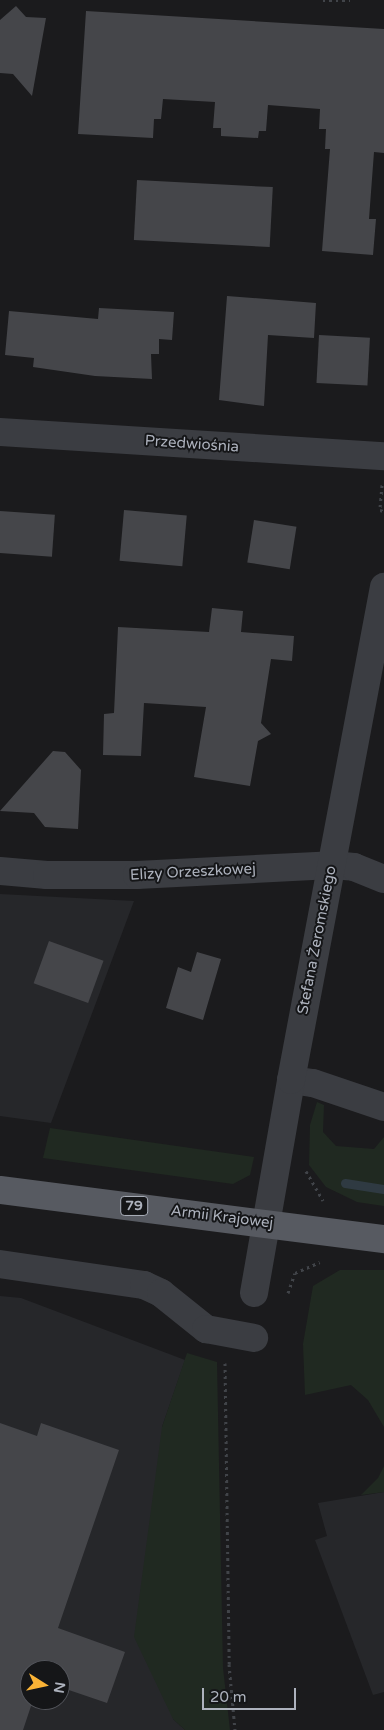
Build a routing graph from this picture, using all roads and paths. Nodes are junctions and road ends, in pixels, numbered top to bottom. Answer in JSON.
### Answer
{"nodes":[{"id":1,"x":323,"y":0,"type":"edge"},
{"id":2,"x":350,"y":0,"type":"edge"},
{"id":3,"x":0,"y":432,"type":"edge"},
{"id":4,"x":384,"y":456,"type":"edge"},
{"id":5,"x":384,"y":587,"type":"edge"},
{"id":6,"x":332,"y":865,"type":"junction"},
{"id":7,"x":0,"y":871,"type":"edge"},
{"id":8,"x":384,"y":879,"type":"edge"},
{"id":9,"x":291,"y":1080,"type":"junction"},
{"id":10,"x":384,"y":1107,"type":"edge"},
{"id":11,"x":0,"y":1190,"type":"edge"},
{"id":12,"x":268,"y":1222,"type":"junction"},
{"id":13,"x":384,"y":1239,"type":"edge"},
{"id":14,"x":322,"y":1262,"type":"dead end"},
{"id":15,"x":0,"y":1264,"type":"edge"},
{"id":16,"x":254,"y":1293,"type":"dead end"},
{"id":17,"x":288,"y":1293,"type":"dead end"},
{"id":18,"x":225,"y":1333,"type":"junction"},
{"id":19,"x":254,"y":1338,"type":"dead end"},
{"id":20,"x":235,"y":1730,"type":"edge"}],
"edges":[{"from":1,"to":2,"type":"path"},
{"from":3,"to":4,"type":"street","name":"Przedwiośnia"},
{"from":5,"to":6,"type":"street","name":"Stefana Żeromskiego"},
{"from":6,"to":7,"type":"street","name":"Elizy Orzeszkowej"},
{"from":6,"to":8,"type":"street","name":"Elizy Orzeszkowej"},
{"from":6,"to":9,"type":"street","name":"Stefana Żeromskiego"},
{"from":9,"to":10,"type":"street"},
{"from":9,"to":12,"type":"street","name":"Stefana Żeromskiego"},
{"from":11,"to":12,"type":"main road","name":"Armii Krajowej","number":"79"},
{"from":12,"to":13,"type":"main road","name":"Armii Krajowej","number":"79"},
{"from":12,"to":16,"type":"street","name":"Stefana Żeromskiego"},
{"from":14,"to":17,"type":"path"},
{"from":15,"to":18,"type":"street"},
{"from":18,"to":19,"type":"street"},
{"from":18,"to":20,"type":"path"}]}
